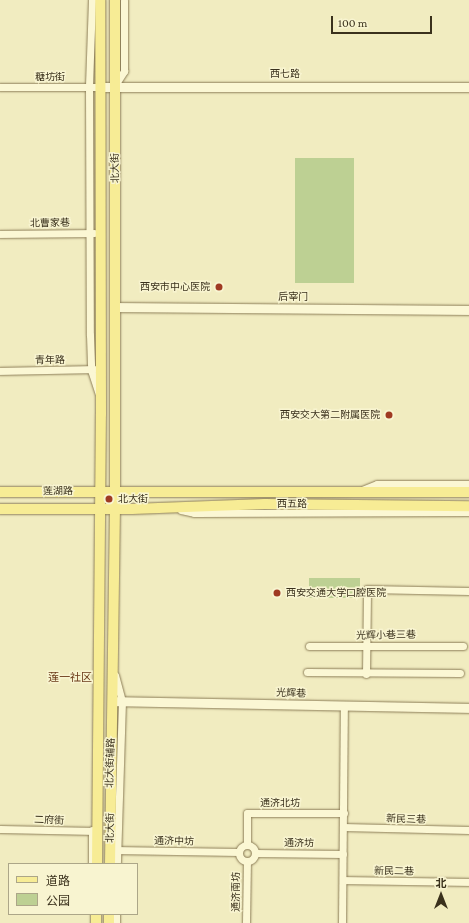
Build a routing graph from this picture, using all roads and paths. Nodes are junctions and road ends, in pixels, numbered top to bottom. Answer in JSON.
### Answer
{"nodes":[{"id":1,"x":92,"y":0,"type":"edge"},
{"id":2,"x":100,"y":0,"type":"edge"},
{"id":3,"x":115,"y":0,"type":"edge"},
{"id":4,"x":124,"y":0,"type":"edge"},
{"id":5,"x":0,"y":86,"type":"edge"},
{"id":6,"x":469,"y":86,"type":"edge"},
{"id":7,"x":89,"y":87,"type":"junction"},
{"id":8,"x":100,"y":87,"type":"junction"},
{"id":9,"x":114,"y":87,"type":"junction"},
{"id":10,"x":101,"y":232,"type":"junction"},
{"id":11,"x":90,"y":233,"type":"junction"},
{"id":12,"x":0,"y":234,"type":"edge"},
{"id":13,"x":116,"y":307,"type":"junction"},
{"id":14,"x":469,"y":310,"type":"edge"},
{"id":15,"x":101,"y":369,"type":"junction"},
{"id":16,"x":90,"y":370,"type":"junction"},
{"id":17,"x":0,"y":371,"type":"edge"},
{"id":18,"x":101,"y":401,"type":"junction"},
{"id":19,"x":469,"y":484,"type":"edge"},
{"id":20,"x":100,"y":491,"type":"junction"},
{"id":21,"x":115,"y":491,"type":"junction"},
{"id":22,"x":0,"y":492,"type":"edge"},
{"id":23,"x":356,"y":492,"type":"junction"},
{"id":24,"x":469,"y":492,"type":"edge"},
{"id":25,"x":469,"y":506,"type":"edge"},
{"id":26,"x":167,"y":507,"type":"junction"},
{"id":27,"x":0,"y":509,"type":"edge"},
{"id":28,"x":100,"y":509,"type":"junction"},
{"id":29,"x":115,"y":509,"type":"junction"},
{"id":30,"x":469,"y":512,"type":"edge"},
{"id":31,"x":469,"y":591,"type":"edge"},
{"id":32,"x":309,"y":646,"type":"dead end"},
{"id":33,"x":365,"y":646,"type":"junction"},
{"id":34,"x":463,"y":646,"type":"dead end"},
{"id":35,"x":307,"y":672,"type":"dead end"},
{"id":36,"x":460,"y":673,"type":"dead end"},
{"id":37,"x":366,"y":674,"type":"junction"},
{"id":38,"x":117,"y":701,"type":"junction"},
{"id":39,"x":344,"y":706,"type":"junction"},
{"id":40,"x":469,"y":708,"type":"edge"},
{"id":41,"x":344,"y":813,"type":"junction"},
{"id":42,"x":343,"y":827,"type":"junction"},
{"id":43,"x":0,"y":829,"type":"edge"},
{"id":44,"x":469,"y":830,"type":"edge"},
{"id":45,"x":95,"y":831,"type":"junction"},
{"id":46,"x":247,"y":844,"type":"junction"},
{"id":47,"x":114,"y":850,"type":"junction"},
{"id":48,"x":239,"y":852,"type":"junction"},
{"id":49,"x":255,"y":853,"type":"junction"},
{"id":50,"x":343,"y":854,"type":"junction"},
{"id":51,"x":247,"y":861,"type":"junction"},
{"id":52,"x":92,"y":863,"type":"edge"},
{"id":53,"x":97,"y":863,"type":"edge"},
{"id":54,"x":110,"y":863,"type":"edge"},
{"id":55,"x":117,"y":863,"type":"edge"},
{"id":56,"x":343,"y":880,"type":"junction"},
{"id":57,"x":469,"y":882,"type":"edge"},
{"id":58,"x":246,"y":923,"type":"edge"},
{"id":59,"x":342,"y":923,"type":"edge"}],
"edges":[{"from":1,"to":7,"type":"street"},
{"from":2,"to":8,"type":"main road","name":"北大街"},
{"from":3,"to":9,"type":"main road","name":"北大街"},
{"from":4,"to":9,"type":"street"},
{"from":5,"to":7,"type":"street","name":"糖坊街"},
{"from":6,"to":9,"type":"street","name":"西七路"},
{"from":7,"to":8,"type":"street","name":"糖坊街"},
{"from":7,"to":11,"type":"street"},
{"from":8,"to":9,"type":"street","name":"西七路"},
{"from":8,"to":10,"type":"main road","name":"北大街"},
{"from":9,"to":13,"type":"main road","name":"北大街"},
{"from":10,"to":11,"type":"street","name":"北曹家巷"},
{"from":10,"to":15,"type":"main road","name":"北大街"},
{"from":11,"to":12,"type":"street","name":"北曹家巷"},
{"from":11,"to":16,"type":"street"},
{"from":13,"to":14,"type":"street","name":"后宰门"},
{"from":13,"to":21,"type":"main road","name":"北大街"},
{"from":15,"to":16,"type":"street","name":"青年路"},
{"from":15,"to":18,"type":"main road","name":"北大街"},
{"from":16,"to":17,"type":"street","name":"青年路"},
{"from":16,"to":18,"type":"street"},
{"from":18,"to":20,"type":"main road","name":"北大街"},
{"from":19,"to":23,"type":"street"},
{"from":20,"to":21,"type":"main road","name":"莲湖路"},
{"from":20,"to":22,"type":"main road","name":"莲湖路"},
{"from":20,"to":28,"type":"main road","name":"北大街"},
{"from":21,"to":23,"type":"main road","name":"西五路"},
{"from":21,"to":29,"type":"main road","name":"北大街"},
{"from":23,"to":24,"type":"main road","name":"西五路"},
{"from":25,"to":26,"type":"main road","name":"西五路"},
{"from":26,"to":29,"type":"main road","name":"西五路"},
{"from":26,"to":30,"type":"street"},
{"from":27,"to":28,"type":"main road","name":"莲湖路"},
{"from":28,"to":29,"type":"main road","name":"莲湖路"},
{"from":28,"to":45,"type":"main road","name":"北大街"},
{"from":29,"to":38,"type":"main road","name":"北大街"},
{"from":31,"to":33,"type":"street"},
{"from":32,"to":33,"type":"street","name":"光辉小巷三巷"},
{"from":33,"to":34,"type":"street","name":"光辉小巷三巷"},
{"from":33,"to":37,"type":"street"},
{"from":35,"to":37,"type":"street"},
{"from":36,"to":37,"type":"street"},
{"from":38,"to":39,"type":"street","name":"光辉巷"},
{"from":38,"to":47,"type":"main road","name":"北大街"},
{"from":39,"to":40,"type":"street","name":"光辉巷"},
{"from":39,"to":41,"type":"street"},
{"from":41,"to":42,"type":"street"},
{"from":41,"to":46,"type":"street","name":"通济北坊"},
{"from":42,"to":44,"type":"street","name":"新民三巷"},
{"from":42,"to":50,"type":"street"},
{"from":43,"to":45,"type":"street","name":"二府街"},
{"from":45,"to":52,"type":"street"},
{"from":45,"to":53,"type":"main road","name":"北大街"},
{"from":46,"to":48,"type":"street"},
{"from":46,"to":49,"type":"street"},
{"from":47,"to":48,"type":"street","name":"通济中坊"},
{"from":47,"to":54,"type":"main road","name":"北大街"},
{"from":47,"to":55,"type":"street"},
{"from":48,"to":51,"type":"street"},
{"from":49,"to":50,"type":"street","name":"通济坊"},
{"from":49,"to":51,"type":"street"},
{"from":50,"to":56,"type":"street"},
{"from":51,"to":58,"type":"street","name":"通济南坊"},
{"from":56,"to":57,"type":"street","name":"新民二巷"},
{"from":56,"to":59,"type":"street"}]}
